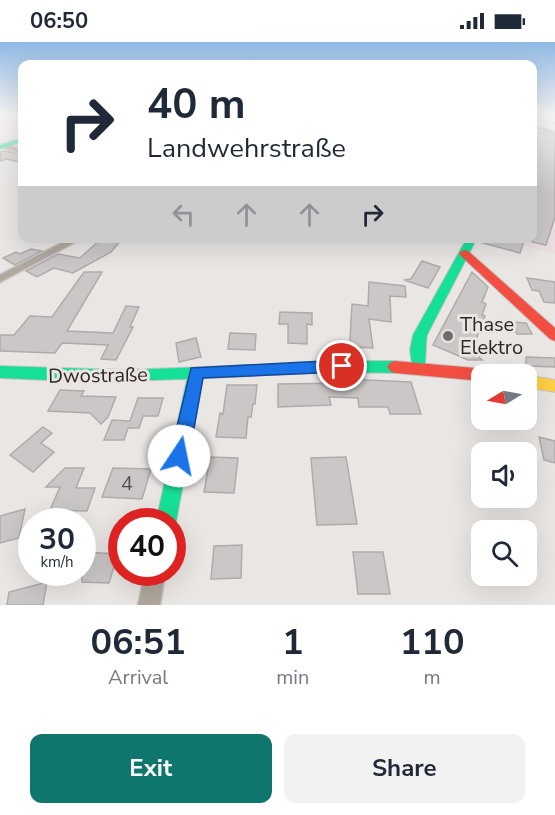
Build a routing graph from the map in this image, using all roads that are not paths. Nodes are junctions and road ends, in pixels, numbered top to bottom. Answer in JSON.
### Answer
{"nodes":[{"id":1,"x":18,"y":141,"type":"edge"},
{"id":2,"x":1,"y":147,"type":"edge"},
{"id":3,"x":18,"y":150,"type":"edge"},
{"id":4,"x":69,"y":243,"type":"edge"},
{"id":5,"x":469,"y":243,"type":"edge"},
{"id":6,"x":464,"y":253,"type":"junction"},
{"id":7,"x":0,"y":279,"type":"edge"},
{"id":8,"x":555,"y":336,"type":"edge"},
{"id":9,"x":418,"y":368,"type":"junction"},
{"id":10,"x":0,"y":372,"type":"edge"},
{"id":11,"x":196,"y":372,"type":"junction"},
{"id":12,"x":471,"y":373,"type":"edge"},
{"id":13,"x":537,"y":383,"type":"edge"},
{"id":14,"x":555,"y":386,"type":"edge"},
{"id":15,"x":169,"y":508,"type":"edge"},
{"id":16,"x":152,"y":586,"type":"edge"},
{"id":17,"x":148,"y":605,"type":"edge"}],
"edges":[{"from":1,"to":2,"type":"street"},
{"from":2,"to":3,"type":"street"},
{"from":4,"to":7,"type":"street"},
{"from":5,"to":6,"type":"street"},
{"from":6,"to":8,"type":"street"},
{"from":6,"to":9,"type":"street"},
{"from":9,"to":11,"type":"street","name":"Dwostraße"},
{"from":9,"to":12,"type":"street","name":"Dwostraße"},
{"from":10,"to":11,"type":"street","name":"Dwostraße"},
{"from":11,"to":15,"type":"street"},
{"from":13,"to":14,"type":"street"},
{"from":16,"to":17,"type":"street"}]}
